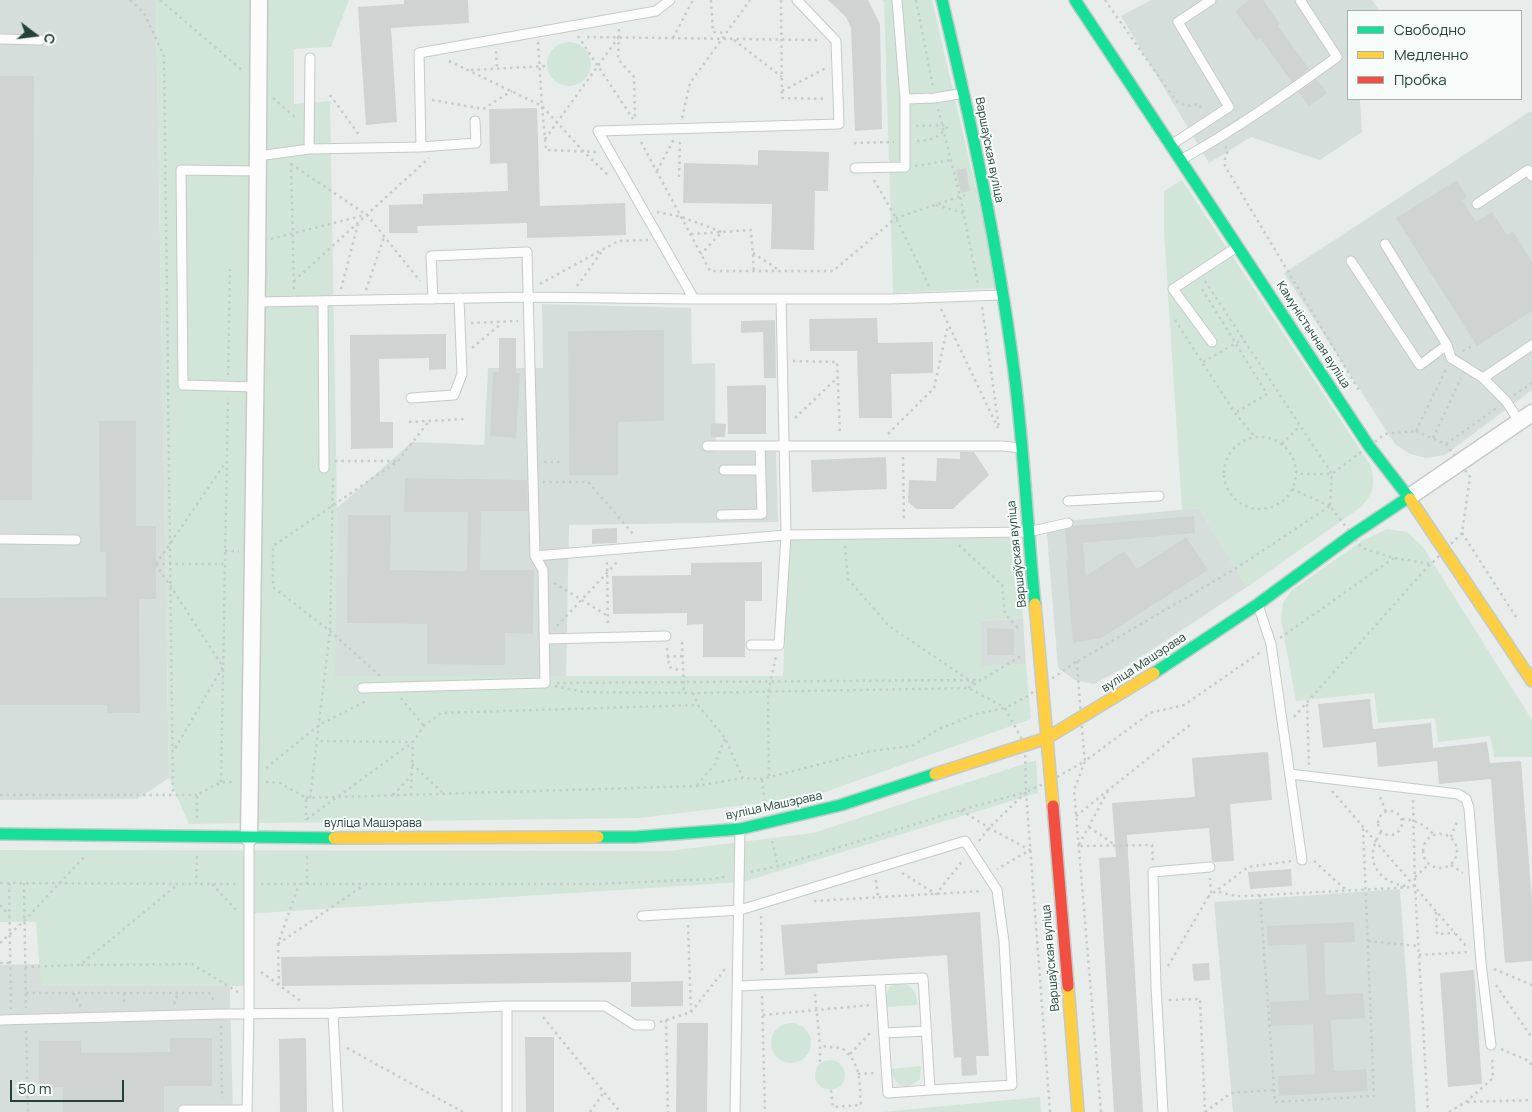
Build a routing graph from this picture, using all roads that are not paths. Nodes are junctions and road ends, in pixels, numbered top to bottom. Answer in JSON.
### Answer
{"nodes":[{"id":1,"x":259,"y":0,"type":"edge"},
{"id":2,"x":670,"y":0,"type":"edge"},
{"id":3,"x":797,"y":0,"type":"edge"},
{"id":4,"x":897,"y":0,"type":"edge"},
{"id":5,"x":942,"y":0,"type":"edge"},
{"id":6,"x":1075,"y":0,"type":"edge"},
{"id":7,"x":1211,"y":0,"type":"edge"},
{"id":8,"x":1300,"y":0,"type":"edge"},
{"id":9,"x":0,"y":39,"type":"edge"},
{"id":10,"x":40,"y":40,"type":"dead end"},
{"id":11,"x":310,"y":58,"type":"dead end"},
{"id":12,"x":964,"y":93,"type":"junction"},
{"id":13,"x":904,"y":99,"type":"junction"},
{"id":14,"x":475,"y":120,"type":"dead end"},
{"id":15,"x":1172,"y":145,"type":"junction"},
{"id":16,"x":421,"y":147,"type":"junction"},
{"id":17,"x":309,"y":149,"type":"junction"},
{"id":18,"x":1182,"y":159,"type":"junction"},
{"id":19,"x":258,"y":163,"type":"junction"},
{"id":20,"x":856,"y":168,"type":"dead end"},
{"id":21,"x":1532,"y":176,"type":"edge"},
{"id":22,"x":1477,"y":204,"type":"dead end"},
{"id":23,"x":1385,"y":244,"type":"dead end"},
{"id":24,"x":1239,"y":246,"type":"junction"},
{"id":25,"x":1351,"y":261,"type":"dead end"},
{"id":26,"x":529,"y":294,"type":"junction"},
{"id":27,"x":1002,"y":295,"type":"junction"},
{"id":28,"x":459,"y":298,"type":"junction"},
{"id":29,"x":433,"y":299,"type":"junction"},
{"id":30,"x":694,"y":299,"type":"junction"},
{"id":31,"x":781,"y":299,"type":"junction"},
{"id":32,"x":323,"y":301,"type":"junction"},
{"id":33,"x":257,"y":302,"type":"junction"},
{"id":34,"x":1212,"y":342,"type":"dead end"},
{"id":35,"x":1447,"y":345,"type":"junction"},
{"id":36,"x":1532,"y":345,"type":"edge"},
{"id":37,"x":1483,"y":378,"type":"junction"},
{"id":38,"x":256,"y":387,"type":"junction"},
{"id":39,"x":411,"y":398,"type":"dead end"},
{"id":40,"x":1526,"y":417,"type":"edge"},
{"id":41,"x":707,"y":446,"type":"dead end"},
{"id":42,"x":760,"y":446,"type":"junction"},
{"id":43,"x":784,"y":446,"type":"junction"},
{"id":44,"x":1022,"y":448,"type":"junction"},
{"id":45,"x":327,"y":463,"type":"road end"},
{"id":46,"x":724,"y":470,"type":"dead end"},
{"id":47,"x":761,"y":470,"type":"junction"},
{"id":48,"x":1159,"y":496,"type":"dead end"},
{"id":49,"x":1409,"y":497,"type":"junction"},
{"id":50,"x":1068,"y":501,"type":"dead end"},
{"id":51,"x":721,"y":515,"type":"dead end"},
{"id":52,"x":1068,"y":523,"type":"dead end"},
{"id":53,"x":1028,"y":532,"type":"junction"},
{"id":54,"x":786,"y":535,"type":"junction"},
{"id":55,"x":0,"y":540,"type":"edge"},
{"id":56,"x":76,"y":540,"type":"dead end"},
{"id":57,"x":535,"y":556,"type":"junction"},
{"id":58,"x":1258,"y":604,"type":"junction"},
{"id":59,"x":666,"y":636,"type":"road end"},
{"id":60,"x":544,"y":639,"type":"junction"},
{"id":61,"x":751,"y":645,"type":"dead end"},
{"id":62,"x":1532,"y":681,"type":"edge"},
{"id":63,"x":362,"y":688,"type":"dead end"},
{"id":64,"x":1046,"y":738,"type":"junction"},
{"id":65,"x":1290,"y":774,"type":"junction"},
{"id":66,"x":740,"y":829,"type":"junction"},
{"id":67,"x":0,"y":834,"type":"edge"},
{"id":68,"x":249,"y":838,"type":"junction"},
{"id":69,"x":1302,"y":860,"type":"road end"},
{"id":70,"x":1210,"y":867,"type":"road end"},
{"id":71,"x":740,"y":910,"type":"junction"},
{"id":72,"x":642,"y":916,"type":"dead end"},
{"id":73,"x":880,"y":980,"type":"junction"},
{"id":74,"x":738,"y":986,"type":"junction"},
{"id":75,"x":507,"y":1006,"type":"junction"},
{"id":76,"x":249,"y":1013,"type":"junction"},
{"id":77,"x":333,"y":1013,"type":"junction"},
{"id":78,"x":0,"y":1020,"type":"edge"},
{"id":79,"x":650,"y":1025,"type":"road end"},
{"id":80,"x":927,"y":1031,"type":"junction"},
{"id":81,"x":884,"y":1033,"type":"junction"},
{"id":82,"x":1491,"y":1046,"type":"road end"},
{"id":83,"x":930,"y":1090,"type":"junction"},
{"id":84,"x":183,"y":1110,"type":"dead end"},
{"id":85,"x":247,"y":1111,"type":"edge"},
{"id":86,"x":338,"y":1112,"type":"edge"},
{"id":87,"x":507,"y":1112,"type":"edge"},
{"id":88,"x":735,"y":1112,"type":"edge"},
{"id":89,"x":1078,"y":1112,"type":"edge"},
{"id":90,"x":1163,"y":1112,"type":"edge"}],
"edges":[{"from":1,"to":19,"type":"street"},
{"from":2,"to":16,"type":"lane"},
{"from":3,"to":30,"type":"lane"},
{"from":4,"to":13,"type":"lane"},
{"from":5,"to":12,"type":"street","name":"Варшаўская вуліца"},
{"from":6,"to":15,"type":"street","name":"Камуністычная вуліца"},
{"from":7,"to":15,"type":"lane"},
{"from":8,"to":18,"type":"lane"},
{"from":9,"to":10,"type":"lane"},
{"from":11,"to":17,"type":"lane"},
{"from":12,"to":13,"type":"lane"},
{"from":12,"to":27,"type":"street","name":"Варшаўская вуліца"},
{"from":13,"to":20,"type":"lane"},
{"from":14,"to":16,"type":"lane"},
{"from":15,"to":18,"type":"street","name":"Камуністычная вуліца"},
{"from":16,"to":17,"type":"lane"},
{"from":17,"to":19,"type":"lane"},
{"from":18,"to":24,"type":"street","name":"Камуністычная вуліца"},
{"from":19,"to":33,"type":"street"},
{"from":19,"to":38,"type":"lane"},
{"from":21,"to":22,"type":"lane"},
{"from":23,"to":35,"type":"lane"},
{"from":24,"to":34,"type":"lane"},
{"from":24,"to":49,"type":"street","name":"Камуністычная вуліца"},
{"from":25,"to":35,"type":"lane"},
{"from":26,"to":28,"type":"lane"},
{"from":26,"to":29,"type":"lane"},
{"from":26,"to":30,"type":"lane"},
{"from":26,"to":57,"type":"lane"},
{"from":27,"to":31,"type":"lane"},
{"from":27,"to":44,"type":"street","name":"Варшаўская вуліца"},
{"from":28,"to":29,"type":"lane"},
{"from":28,"to":39,"type":"lane"},
{"from":29,"to":32,"type":"lane"},
{"from":30,"to":31,"type":"lane"},
{"from":31,"to":43,"type":"lane"},
{"from":32,"to":33,"type":"lane"},
{"from":32,"to":45,"type":"lane"},
{"from":33,"to":38,"type":"street"},
{"from":35,"to":37,"type":"lane"},
{"from":36,"to":37,"type":"lane"},
{"from":37,"to":40,"type":"lane"},
{"from":38,"to":68,"type":"street"},
{"from":40,"to":49,"type":"street"},
{"from":41,"to":42,"type":"lane"},
{"from":42,"to":43,"type":"lane"},
{"from":42,"to":47,"type":"lane"},
{"from":43,"to":44,"type":"lane"},
{"from":43,"to":54,"type":"lane"},
{"from":44,"to":53,"type":"street","name":"Варшаўская вуліца"},
{"from":46,"to":47,"type":"lane"},
{"from":47,"to":51,"type":"lane"},
{"from":48,"to":50,"type":"lane"},
{"from":49,"to":58,"type":"street","name":"вуліца Машэрава"},
{"from":49,"to":62,"type":"street","name":"Камуністычная вуліца"},
{"from":52,"to":53,"type":"lane"},
{"from":53,"to":54,"type":"lane"},
{"from":53,"to":64,"type":"street","name":"Варшаўская вуліца"},
{"from":54,"to":57,"type":"lane"},
{"from":54,"to":61,"type":"lane"},
{"from":55,"to":56,"type":"lane"},
{"from":57,"to":60,"type":"lane"},
{"from":58,"to":64,"type":"street","name":"вуліца Машэрава"},
{"from":58,"to":65,"type":"lane"},
{"from":59,"to":60,"type":"lane"},
{"from":60,"to":63,"type":"lane"},
{"from":64,"to":66,"type":"street","name":"вуліца Машэрава"},
{"from":64,"to":89,"type":"street","name":"Варшаўская вуліца"},
{"from":65,"to":69,"type":"lane"},
{"from":65,"to":82,"type":"lane"},
{"from":66,"to":68,"type":"street","name":"вуліца Машэрава"},
{"from":66,"to":71,"type":"lane"},
{"from":67,"to":68,"type":"street","name":"вуліца Машэрава"},
{"from":68,"to":76,"type":"lane"},
{"from":70,"to":90,"type":"lane"},
{"from":71,"to":72,"type":"lane"},
{"from":71,"to":74,"type":"lane"},
{"from":71,"to":83,"type":"lane"},
{"from":73,"to":74,"type":"lane"},
{"from":73,"to":80,"type":"lane"},
{"from":73,"to":81,"type":"lane"},
{"from":74,"to":88,"type":"lane"},
{"from":75,"to":77,"type":"lane"},
{"from":75,"to":79,"type":"lane"},
{"from":75,"to":87,"type":"lane"},
{"from":76,"to":77,"type":"lane"},
{"from":76,"to":78,"type":"lane"},
{"from":76,"to":85,"type":"lane"},
{"from":77,"to":86,"type":"lane"},
{"from":80,"to":81,"type":"lane"},
{"from":80,"to":83,"type":"lane"},
{"from":81,"to":83,"type":"lane"},
{"from":84,"to":85,"type":"lane"}]}
